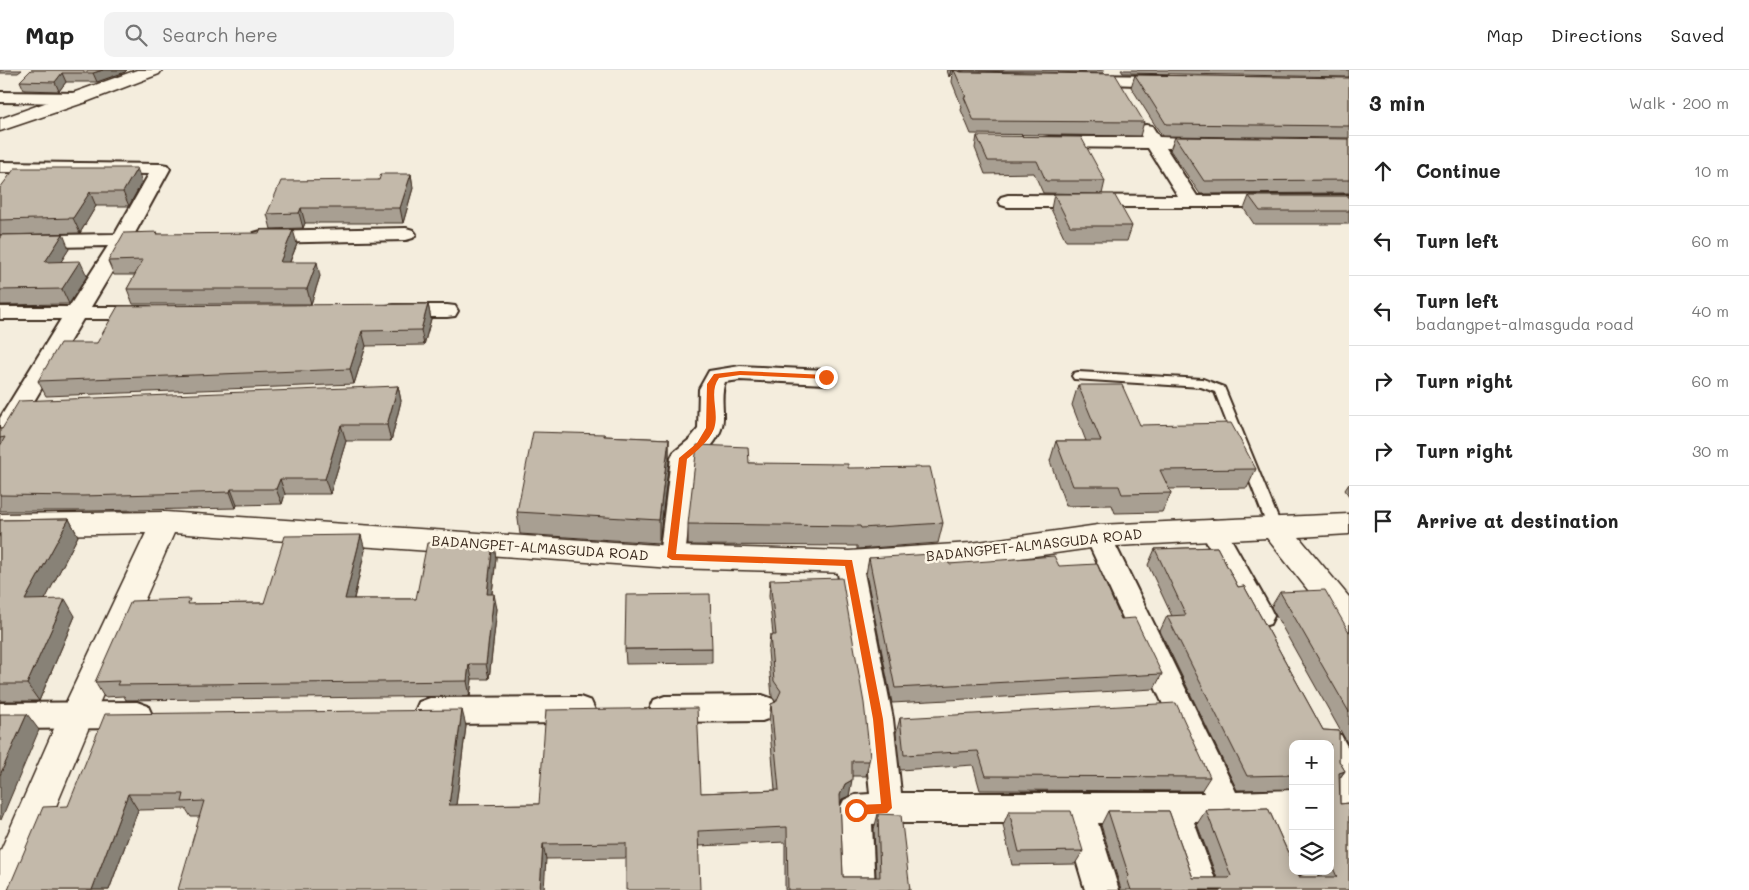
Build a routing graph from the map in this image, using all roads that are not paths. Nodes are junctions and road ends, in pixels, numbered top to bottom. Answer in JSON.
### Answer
{"nodes":[{"id":1,"x":152,"y":70,"type":"edge"},
{"id":2,"x":1067,"y":80,"type":"edge"},
{"id":3,"x":1184,"y":81,"type":"edge"},
{"id":4,"x":19,"y":84,"type":"edge"},
{"id":5,"x":1122,"y":90,"type":"edge"},
{"id":6,"x":3,"y":97,"type":"edge"},
{"id":7,"x":80,"y":98,"type":"junction"},
{"id":8,"x":0,"y":125,"type":"edge"},
{"id":9,"x":1029,"y":142,"type":"edge"},
{"id":10,"x":1153,"y":142,"type":"junction"},
{"id":11,"x":1222,"y":143,"type":"edge"},
{"id":12,"x":0,"y":167,"type":"edge"},
{"id":13,"x":1008,"y":201,"type":"dead end"},
{"id":14,"x":1349,"y":201,"type":"edge"},
{"id":15,"x":1191,"y":202,"type":"junction"},
{"id":16,"x":406,"y":234,"type":"dead end"},
{"id":17,"x":239,"y":237,"type":"edge"},
{"id":18,"x":150,"y":239,"type":"edge"},
{"id":19,"x":121,"y":240,"type":"junction"},
{"id":20,"x":0,"y":242,"type":"edge"},
{"id":21,"x":378,"y":311,"type":"edge"},
{"id":22,"x":446,"y":311,"type":"dead end"},
{"id":23,"x":164,"y":312,"type":"edge"},
{"id":24,"x":0,"y":313,"type":"edge"},
{"id":25,"x":76,"y":313,"type":"junction"},
{"id":26,"x":1078,"y":376,"type":"dead end"},
{"id":27,"x":826,"y":377,"type":"dead end"},
{"id":28,"x":47,"y":405,"type":"edge"},
{"id":29,"x":9,"y":406,"type":"edge"},
{"id":30,"x":0,"y":437,"type":"edge"},
{"id":31,"x":165,"y":522,"type":"junction"},
{"id":32,"x":1349,"y":524,"type":"edge"},
{"id":33,"x":0,"y":525,"type":"edge"},
{"id":34,"x":1275,"y":528,"type":"junction"},
{"id":35,"x":1213,"y":530,"type":"junction"},
{"id":36,"x":1098,"y":536,"type":"junction"},
{"id":37,"x":672,"y":557,"type":"junction"},
{"id":38,"x":849,"y":562,"type":"junction"},
{"id":39,"x":1349,"y":619,"type":"edge"},
{"id":40,"x":1274,"y":641,"type":"edge"},
{"id":41,"x":1179,"y":703,"type":"junction"},
{"id":42,"x":1150,"y":705,"type":"edge"},
{"id":43,"x":762,"y":708,"type":"dead end"},
{"id":44,"x":603,"y":709,"type":"edge"},
{"id":45,"x":643,"y":709,"type":"edge"},
{"id":46,"x":405,"y":712,"type":"edge"},
{"id":47,"x":167,"y":714,"type":"edge"},
{"id":48,"x":77,"y":715,"type":"junction"},
{"id":49,"x":0,"y":716,"type":"edge"},
{"id":50,"x":1327,"y":738,"type":"edge"},
{"id":51,"x":1349,"y":779,"type":"edge"},
{"id":52,"x":1349,"y":800,"type":"edge"},
{"id":53,"x":1334,"y":802,"type":"edge"},
{"id":54,"x":1281,"y":806,"type":"edge"},
{"id":55,"x":1227,"y":807,"type":"junction"},
{"id":56,"x":887,"y":808,"type":"junction"},
{"id":57,"x":1077,"y":808,"type":"junction"},
{"id":58,"x":1173,"y":808,"type":"junction"},
{"id":59,"x":1289,"y":843,"type":"edge"},
{"id":60,"x":1299,"y":875,"type":"edge"},
{"id":61,"x":2,"y":890,"type":"edge"},
{"id":62,"x":858,"y":890,"type":"edge"},
{"id":63,"x":1102,"y":890,"type":"edge"},
{"id":64,"x":1202,"y":890,"type":"edge"},
{"id":65,"x":1306,"y":890,"type":"edge"}],
"edges":[{"from":1,"to":7,"type":"street"},
{"from":2,"to":5,"type":"street"},
{"from":3,"to":5,"type":"street"},
{"from":4,"to":6,"type":"street"},
{"from":5,"to":10,"type":"street"},
{"from":6,"to":7,"type":"street"},
{"from":7,"to":8,"type":"street"},
{"from":9,"to":10,"type":"street"},
{"from":10,"to":11,"type":"street"},
{"from":10,"to":15,"type":"street"},
{"from":12,"to":19,"type":"street"},
{"from":13,"to":15,"type":"street"},
{"from":14,"to":15,"type":"street"},
{"from":16,"to":17,"type":"street"},
{"from":18,"to":19,"type":"street"},
{"from":19,"to":20,"type":"street"},
{"from":19,"to":25,"type":"street"},
{"from":21,"to":22,"type":"street"},
{"from":23,"to":25,"type":"street"},
{"from":24,"to":25,"type":"street"},
{"from":25,"to":29,"type":"street"},
{"from":26,"to":34,"type":"lane"},
{"from":27,"to":37,"type":"street"},
{"from":28,"to":29,"type":"street"},
{"from":29,"to":30,"type":"street"},
{"from":31,"to":33,"type":"street","name":"BADANGPET-ALMASGUDA ROAD"},
{"from":31,"to":37,"type":"street","name":"BADANGPET-ALMASGUDA ROAD"},
{"from":31,"to":48,"type":"street"},
{"from":32,"to":34,"type":"street","name":"BADANGPET-ALMASGUDA ROAD"},
{"from":34,"to":35,"type":"street","name":"BADANGPET-ALMASGUDA ROAD"},
{"from":34,"to":39,"type":"street"},
{"from":35,"to":36,"type":"street","name":"BADANGPET-ALMASGUDA ROAD"},
{"from":35,"to":40,"type":"street"},
{"from":36,"to":38,"type":"street","name":"BADANGPET-ALMASGUDA ROAD"},
{"from":36,"to":41,"type":"street"},
{"from":37,"to":38,"type":"street","name":"BADANGPET-ALMASGUDA ROAD"},
{"from":38,"to":56,"type":"street"},
{"from":41,"to":42,"type":"street"},
{"from":41,"to":55,"type":"street"},
{"from":43,"to":45,"type":"street"},
{"from":44,"to":46,"type":"street"},
{"from":47,"to":48,"type":"street"},
{"from":48,"to":49,"type":"street"},
{"from":48,"to":61,"type":"street"},
{"from":50,"to":51,"type":"street"},
{"from":52,"to":53,"type":"street"},
{"from":54,"to":55,"type":"street"},
{"from":54,"to":59,"type":"street"},
{"from":55,"to":58,"type":"street"},
{"from":56,"to":57,"type":"street"},
{"from":56,"to":62,"type":"street"},
{"from":57,"to":58,"type":"street"},
{"from":57,"to":63,"type":"street"},
{"from":58,"to":64,"type":"street"},
{"from":60,"to":65,"type":"street"}]}
